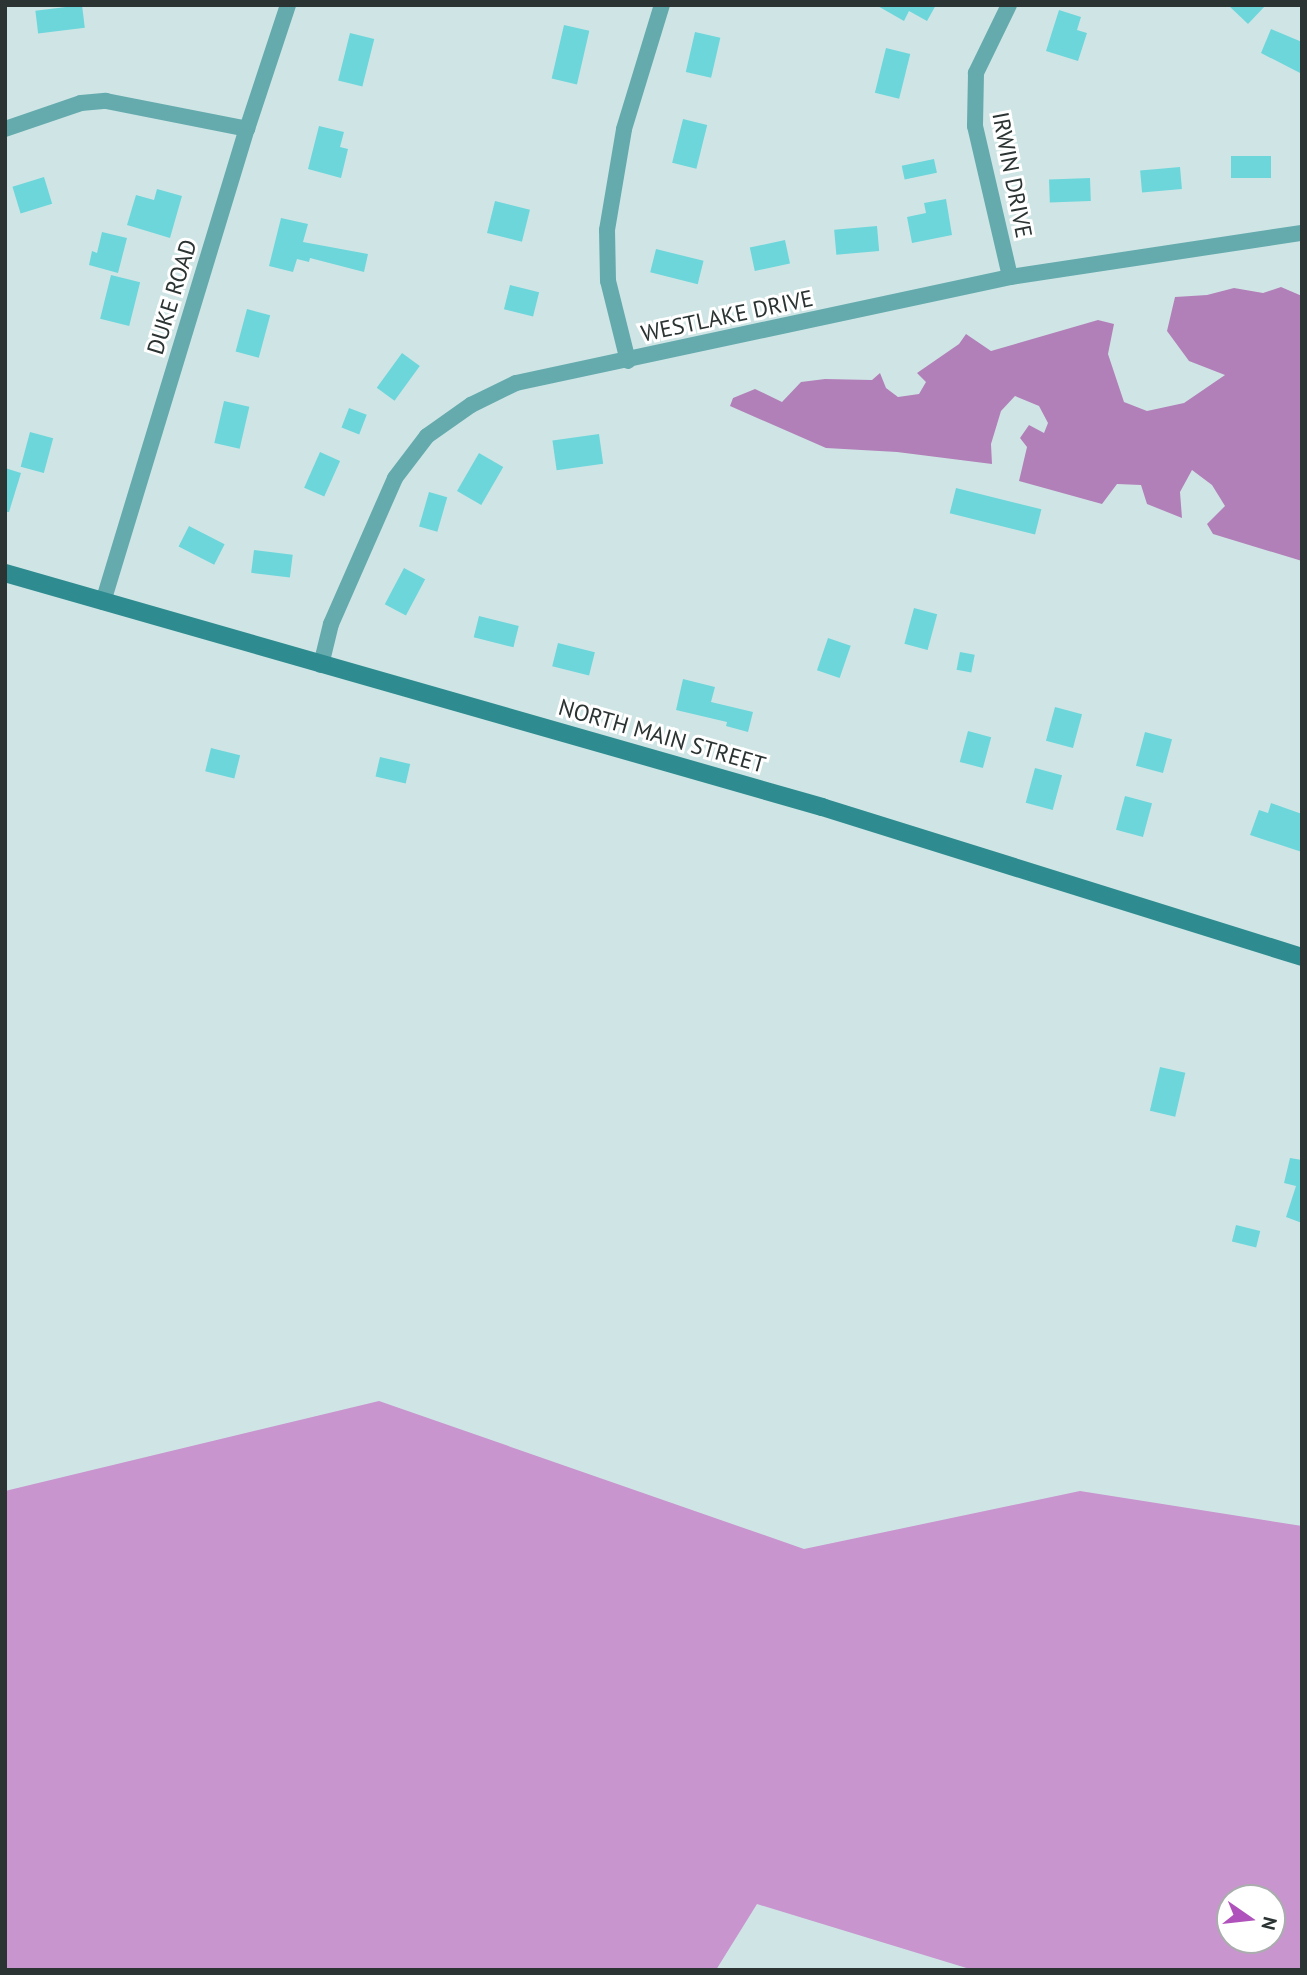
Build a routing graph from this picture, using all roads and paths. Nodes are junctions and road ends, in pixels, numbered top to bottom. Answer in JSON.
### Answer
{"nodes":[{"id":1,"x":288,"y":5,"type":"edge"},
{"id":2,"x":662,"y":5,"type":"edge"},
{"id":3,"x":1009,"y":5,"type":"edge"},
{"id":4,"x":5,"y":129,"type":"edge"},
{"id":5,"x":247,"y":129,"type":"junction"},
{"id":6,"x":1302,"y":233,"type":"edge"},
{"id":7,"x":1010,"y":277,"type":"junction"},
{"id":8,"x":628,"y":361,"type":"junction"},
{"id":9,"x":5,"y":573,"type":"edge"},
{"id":10,"x":103,"y":602,"type":"junction"},
{"id":11,"x":321,"y":665,"type":"junction"},
{"id":12,"x":1302,"y":957,"type":"edge"}],
"edges":[{"from":1,"to":5,"type":"street","name":"DUKE ROAD"},
{"from":2,"to":8,"type":"street"},
{"from":3,"to":7,"type":"street","name":"IRWIN DRIVE"},
{"from":4,"to":5,"type":"street"},
{"from":5,"to":10,"type":"street","name":"DUKE ROAD"},
{"from":6,"to":7,"type":"street","name":"WESTLAKE DRIVE"},
{"from":7,"to":8,"type":"street","name":"WESTLAKE DRIVE"},
{"from":8,"to":11,"type":"street","name":"WESTLAKE DRIVE"},
{"from":9,"to":10,"type":"street","name":"NORTH MAIN STREET"},
{"from":10,"to":11,"type":"street","name":"NORTH MAIN STREET"},
{"from":11,"to":12,"type":"street","name":"NORTH MAIN STREET"}]}
